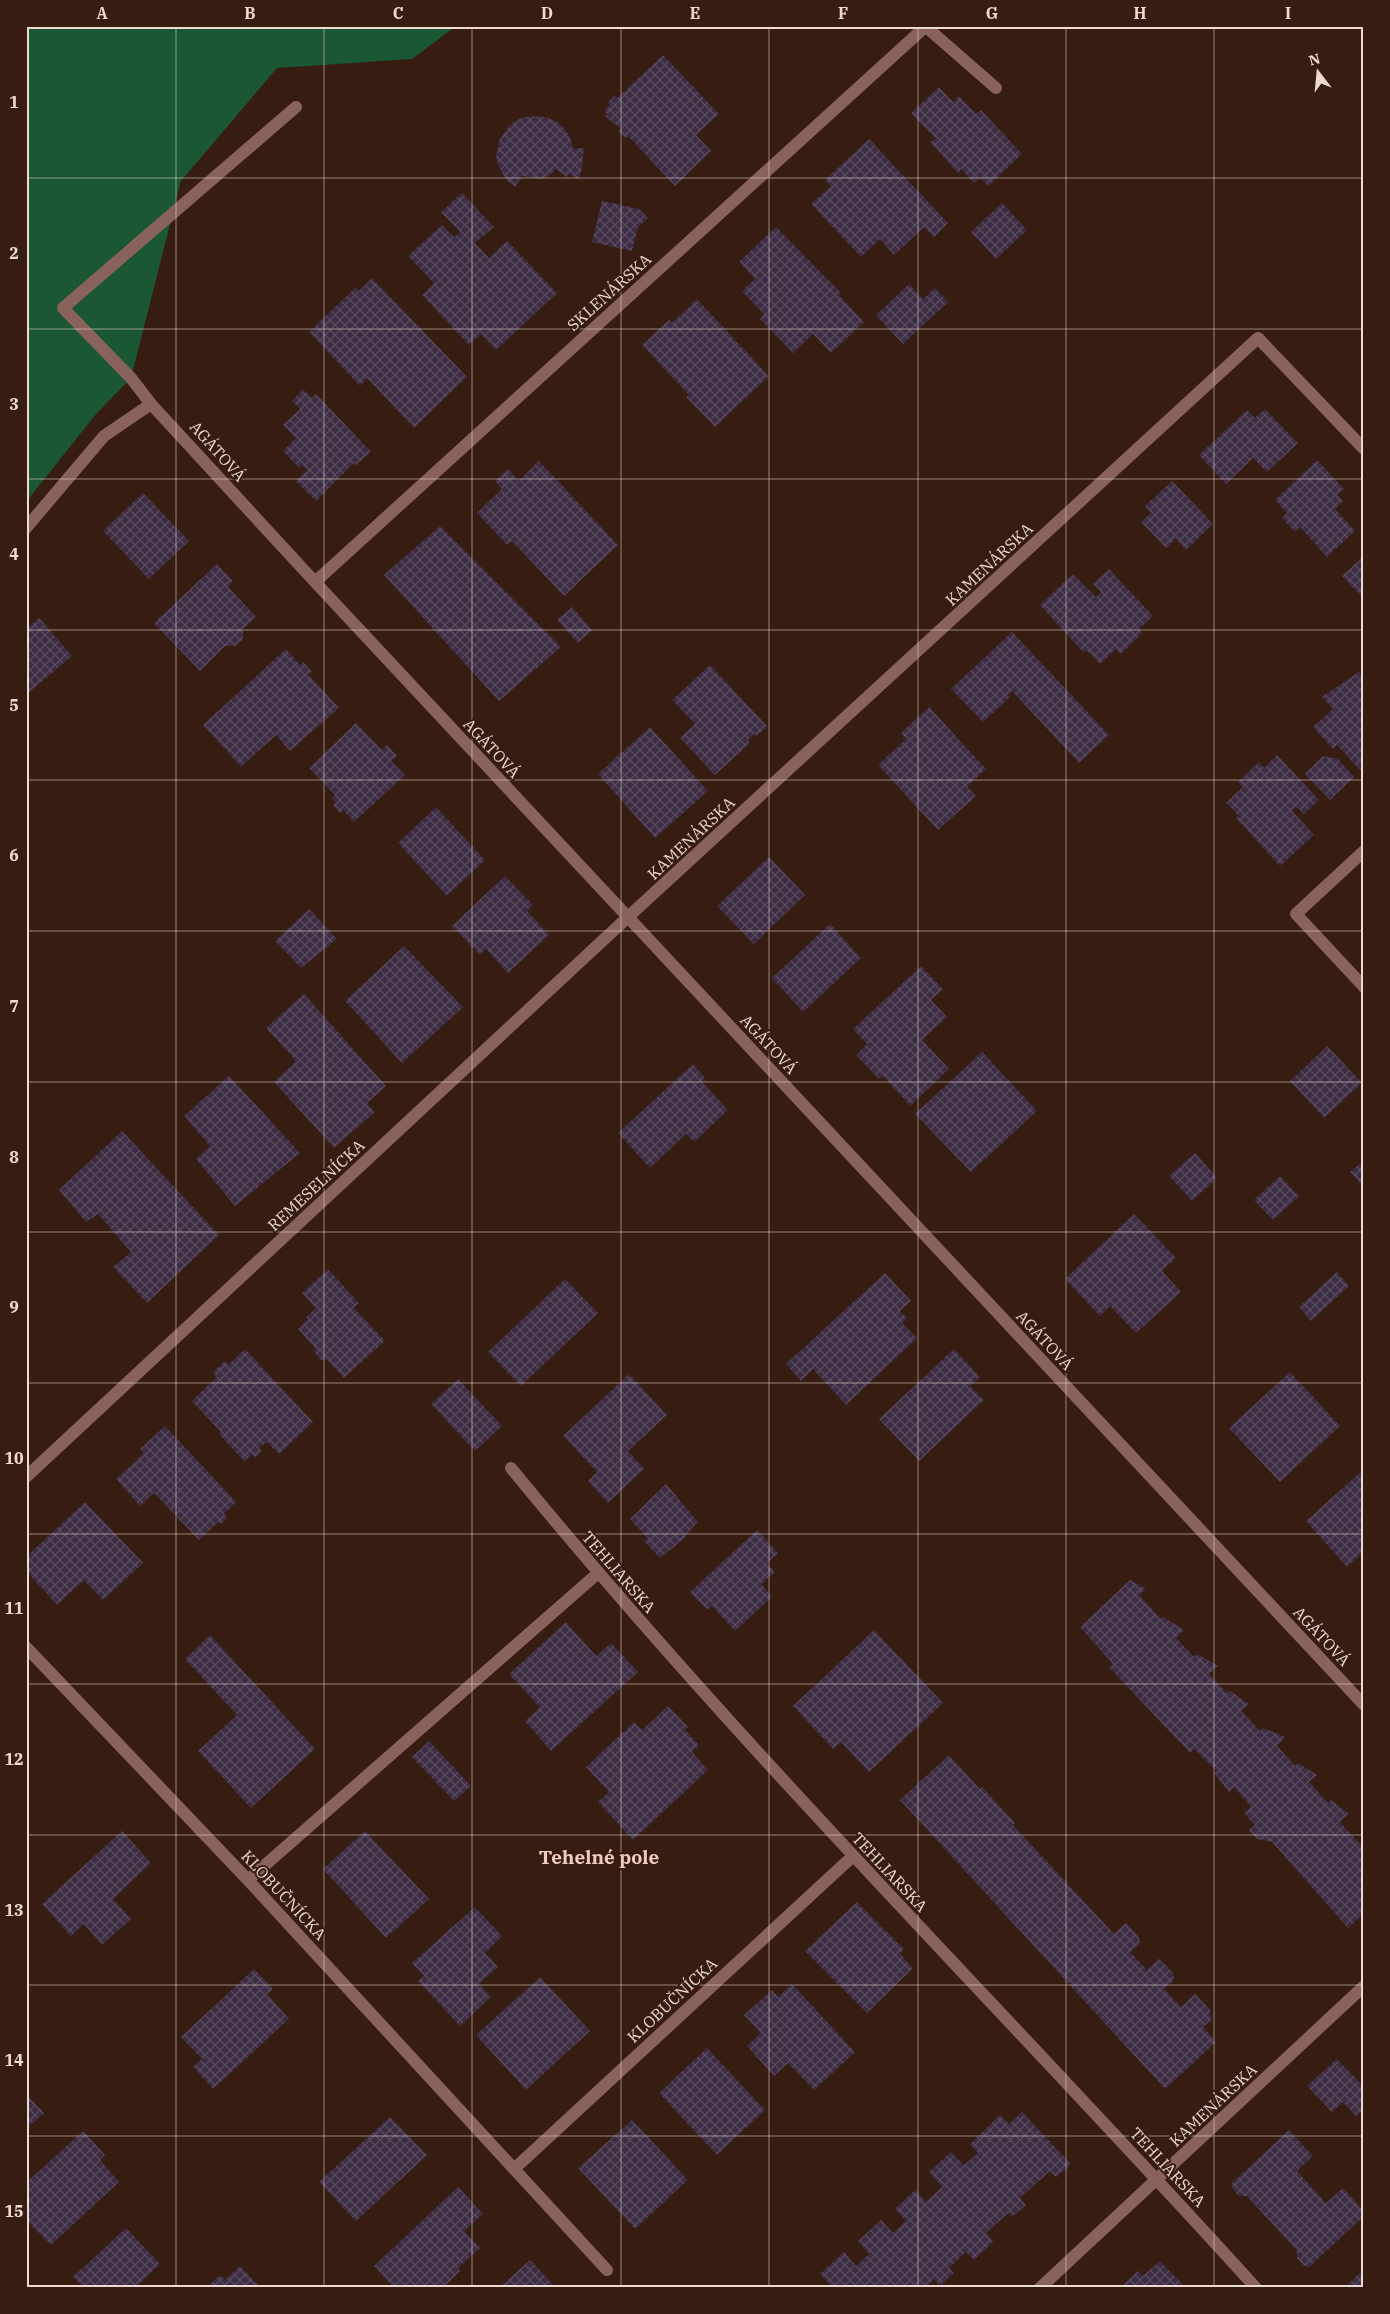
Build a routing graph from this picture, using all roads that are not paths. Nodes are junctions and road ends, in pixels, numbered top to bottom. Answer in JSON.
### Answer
{"nodes":[{"id":1,"x":925,"y":26,"type":"edge"},
{"id":2,"x":996,"y":88,"type":"dead end"},
{"id":3,"x":296,"y":107,"type":"dead end"},
{"id":4,"x":152,"y":404,"type":"junction"},
{"id":5,"x":1364,"y":449,"type":"edge"},
{"id":6,"x":26,"y":528,"type":"edge"},
{"id":7,"x":315,"y":582,"type":"junction"},
{"id":8,"x":1364,"y":851,"type":"edge"},
{"id":9,"x":628,"y":917,"type":"junction"},
{"id":10,"x":1364,"y":988,"type":"edge"},
{"id":11,"x":511,"y":1468,"type":"dead end"},
{"id":12,"x":26,"y":1477,"type":"edge"},
{"id":13,"x":597,"y":1574,"type":"junction"},
{"id":14,"x":26,"y":1647,"type":"edge"},
{"id":15,"x":1364,"y":1705,"type":"edge"},
{"id":16,"x":853,"y":1856,"type":"junction"},
{"id":17,"x":248,"y":1880,"type":"junction"},
{"id":18,"x":1364,"y":1986,"type":"edge"},
{"id":19,"x":514,"y":2169,"type":"junction"},
{"id":20,"x":1157,"y":2178,"type":"junction"},
{"id":21,"x":607,"y":2270,"type":"dead end"},
{"id":22,"x":1040,"y":2288,"type":"edge"},
{"id":23,"x":1256,"y":2288,"type":"edge"}],
"edges":[{"from":1,"to":2,"type":"street"},
{"from":1,"to":7,"type":"street","name":"SKLENÁRSKA"},
{"from":3,"to":4,"type":"street","name":"AGÁTOVÁ"},
{"from":4,"to":6,"type":"street"},
{"from":4,"to":7,"type":"street","name":"AGÁTOVÁ"},
{"from":5,"to":9,"type":"street","name":"KAMENÁRSKA"},
{"from":7,"to":9,"type":"street","name":"AGÁTOVÁ"},
{"from":8,"to":10,"type":"street"},
{"from":9,"to":12,"type":"street","name":"REMESELNÍCKA"},
{"from":9,"to":15,"type":"street","name":"AGÁTOVÁ"},
{"from":11,"to":13,"type":"street","name":"TEHLIARSKA"},
{"from":13,"to":16,"type":"street","name":"TEHLIARSKA"},
{"from":13,"to":17,"type":"street"},
{"from":14,"to":17,"type":"street","name":"KLOBUČNÍCKA"},
{"from":16,"to":19,"type":"street","name":"KLOBUČNÍCKA"},
{"from":16,"to":20,"type":"street","name":"TEHLIARSKA"},
{"from":17,"to":19,"type":"street","name":"KLOBUČNÍCKA"},
{"from":18,"to":20,"type":"street","name":"KAMENÁRSKA"},
{"from":19,"to":21,"type":"street","name":"KLOBUČNÍCKA"},
{"from":20,"to":22,"type":"street","name":"KAMENÁRSKA"},
{"from":20,"to":23,"type":"street","name":"TEHLIARSKA"}]}
